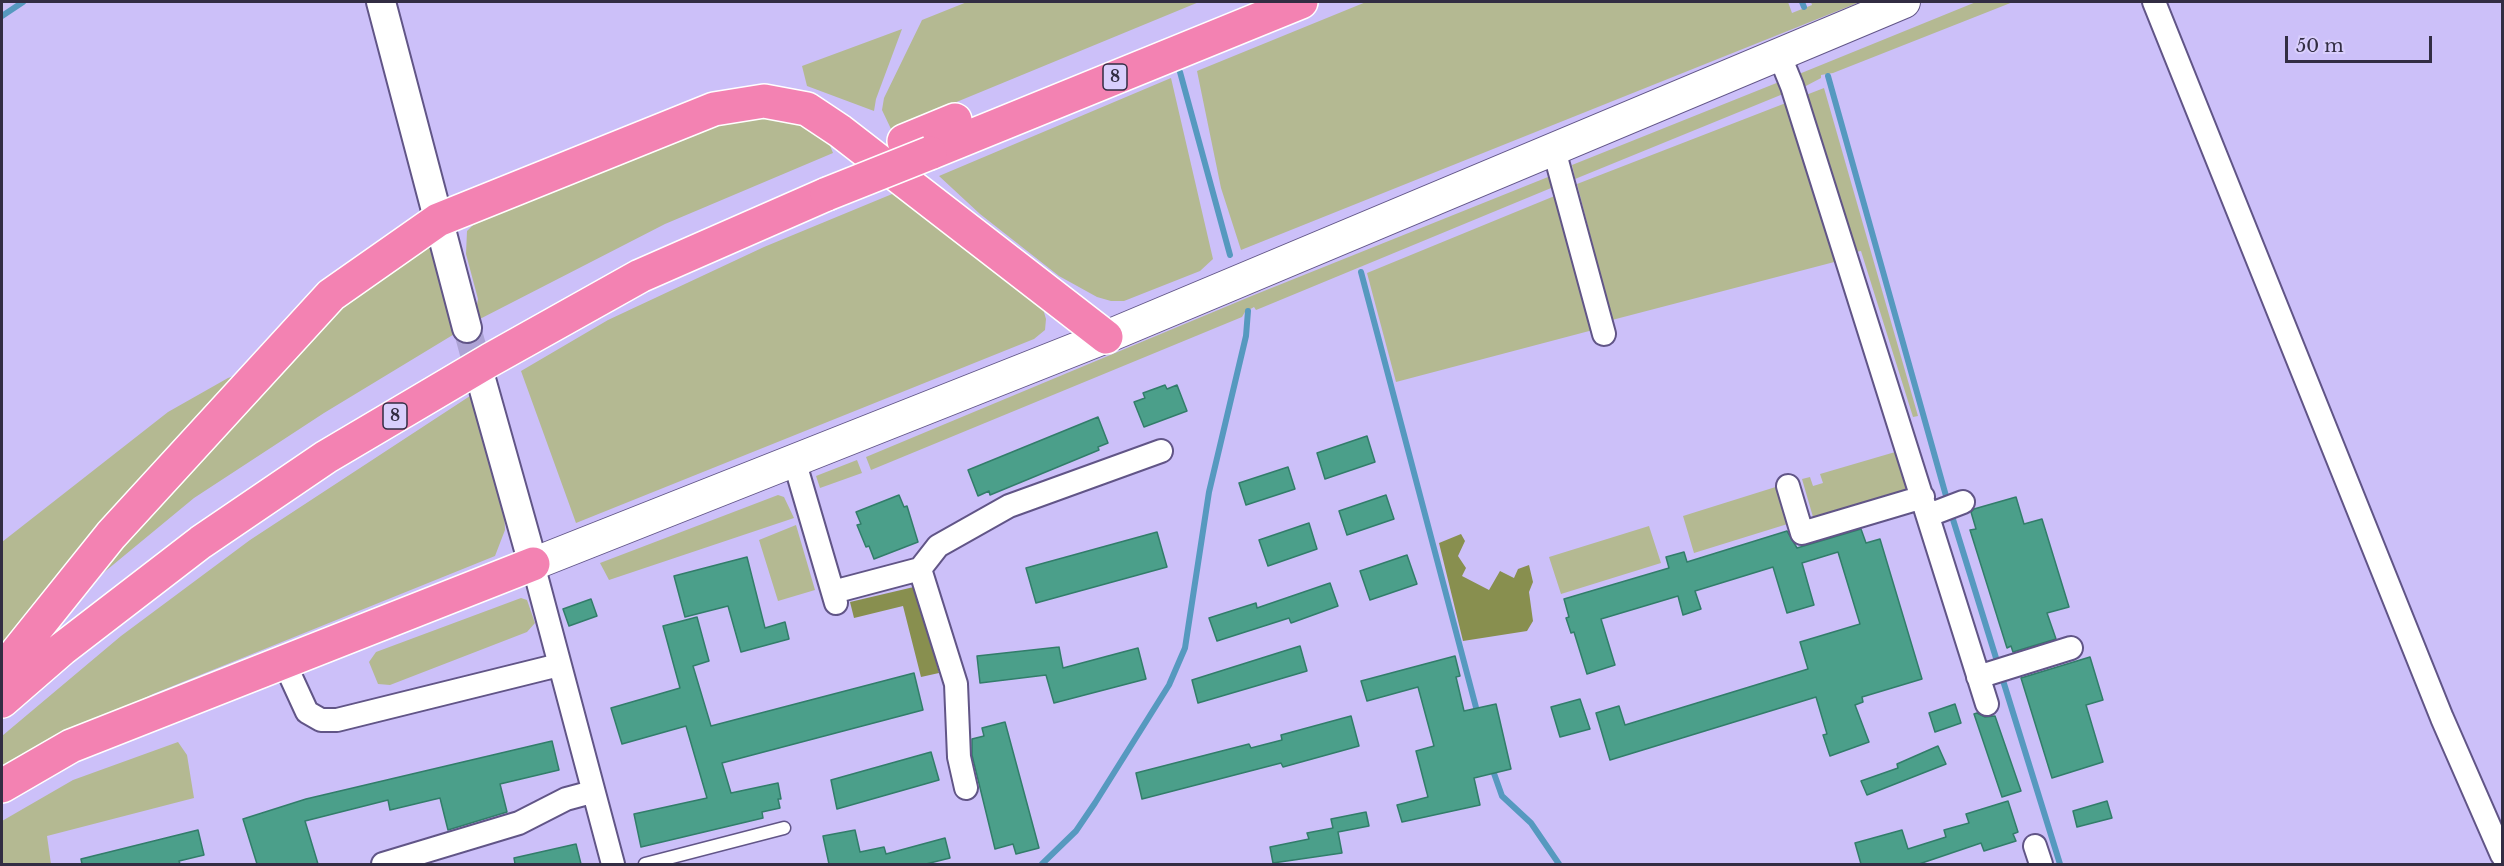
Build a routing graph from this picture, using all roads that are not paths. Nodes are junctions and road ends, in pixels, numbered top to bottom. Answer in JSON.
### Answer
{"nodes":[{"id":1,"x":381,"y":2,"type":"edge"},
{"id":2,"x":1246,"y":2,"type":"edge"},
{"id":3,"x":1301,"y":2,"type":"edge"},
{"id":4,"x":1904,"y":2,"type":"edge"},
{"id":5,"x":2154,"y":2,"type":"edge"},
{"id":6,"x":1779,"y":54,"type":"junction"},
{"id":7,"x":917,"y":147,"type":"junction"},
{"id":8,"x":1554,"y":150,"type":"junction"},
{"id":9,"x":816,"y":188,"type":"junction"},
{"id":10,"x":438,"y":220,"type":"junction"},
{"id":11,"x":467,"y":328,"type":"tunnel mouth"},
{"id":12,"x":1604,"y":334,"type":"dead end"},
{"id":13,"x":1106,"y":336,"type":"junction"},
{"id":14,"x":481,"y":379,"type":"tunnel mouth"},
{"id":15,"x":1161,"y":451,"type":"dead end"},
{"id":16,"x":794,"y":460,"type":"junction"},
{"id":17,"x":1788,"y":486,"type":"dead end"},
{"id":18,"x":1943,"y":506,"type":"junction"},
{"id":19,"x":533,"y":564,"type":"junction"},
{"id":20,"x":920,"y":569,"type":"junction"},
{"id":21,"x":2071,"y":648,"type":"dead end"},
{"id":22,"x":284,"y":662,"type":"junction"},
{"id":23,"x":559,"y":665,"type":"junction"},
{"id":24,"x":2,"y":671,"type":"edge"},
{"id":25,"x":1985,"y":675,"type":"junction"},
{"id":26,"x":2,"y":677,"type":"edge"},
{"id":27,"x":2,"y":701,"type":"edge"},
{"id":28,"x":1987,"y":704,"type":"dead end"},
{"id":29,"x":2,"y":786,"type":"edge"},
{"id":30,"x":966,"y":788,"type":"dead end"},
{"id":31,"x":592,"y":792,"type":"junction"},
{"id":32,"x":784,"y":828,"type":"dead end"},
{"id":33,"x":2502,"y":855,"type":"edge"},
{"id":34,"x":689,"y":859,"type":"edge"},
{"id":35,"x":383,"y":864,"type":"edge"},
{"id":36,"x":613,"y":864,"type":"edge"},
{"id":37,"x":645,"y":864,"type":"edge"}],
"edges":[{"from":1,"to":10,"type":"street"},
{"from":2,"to":7,"type":"highway","number":"8"},
{"from":3,"to":7,"type":"highway","number":"8"},
{"from":4,"to":6,"type":"main road"},
{"from":5,"to":33,"type":"street"},
{"from":6,"to":8,"type":"main road"},
{"from":6,"to":18,"type":"street"},
{"from":7,"to":9,"type":"highway","number":"8"},
{"from":8,"to":12,"type":"street"},
{"from":8,"to":13,"type":"main road"},
{"from":9,"to":26,"type":"highway","number":"8"},
{"from":9,"to":27,"type":"highway","number":"8"},
{"from":10,"to":11,"type":"street"},
{"from":10,"to":13,"type":"highway"},
{"from":10,"to":24,"type":"highway"},
{"from":13,"to":16,"type":"main road"},
{"from":14,"to":19,"type":"street"},
{"from":15,"to":20,"type":"street"},
{"from":16,"to":19,"type":"main road"},
{"from":16,"to":20,"type":"street"},
{"from":17,"to":18,"type":"street"},
{"from":18,"to":25,"type":"street"},
{"from":19,"to":22,"type":"highway"},
{"from":19,"to":23,"type":"street"},
{"from":20,"to":30,"type":"street"},
{"from":21,"to":25,"type":"street"},
{"from":22,"to":23,"type":"street"},
{"from":22,"to":29,"type":"highway"},
{"from":23,"to":31,"type":"street"},
{"from":25,"to":28,"type":"street"},
{"from":31,"to":35,"type":"street"},
{"from":31,"to":36,"type":"street"},
{"from":32,"to":34,"type":"lane"},
{"from":34,"to":37,"type":"lane"}]}
